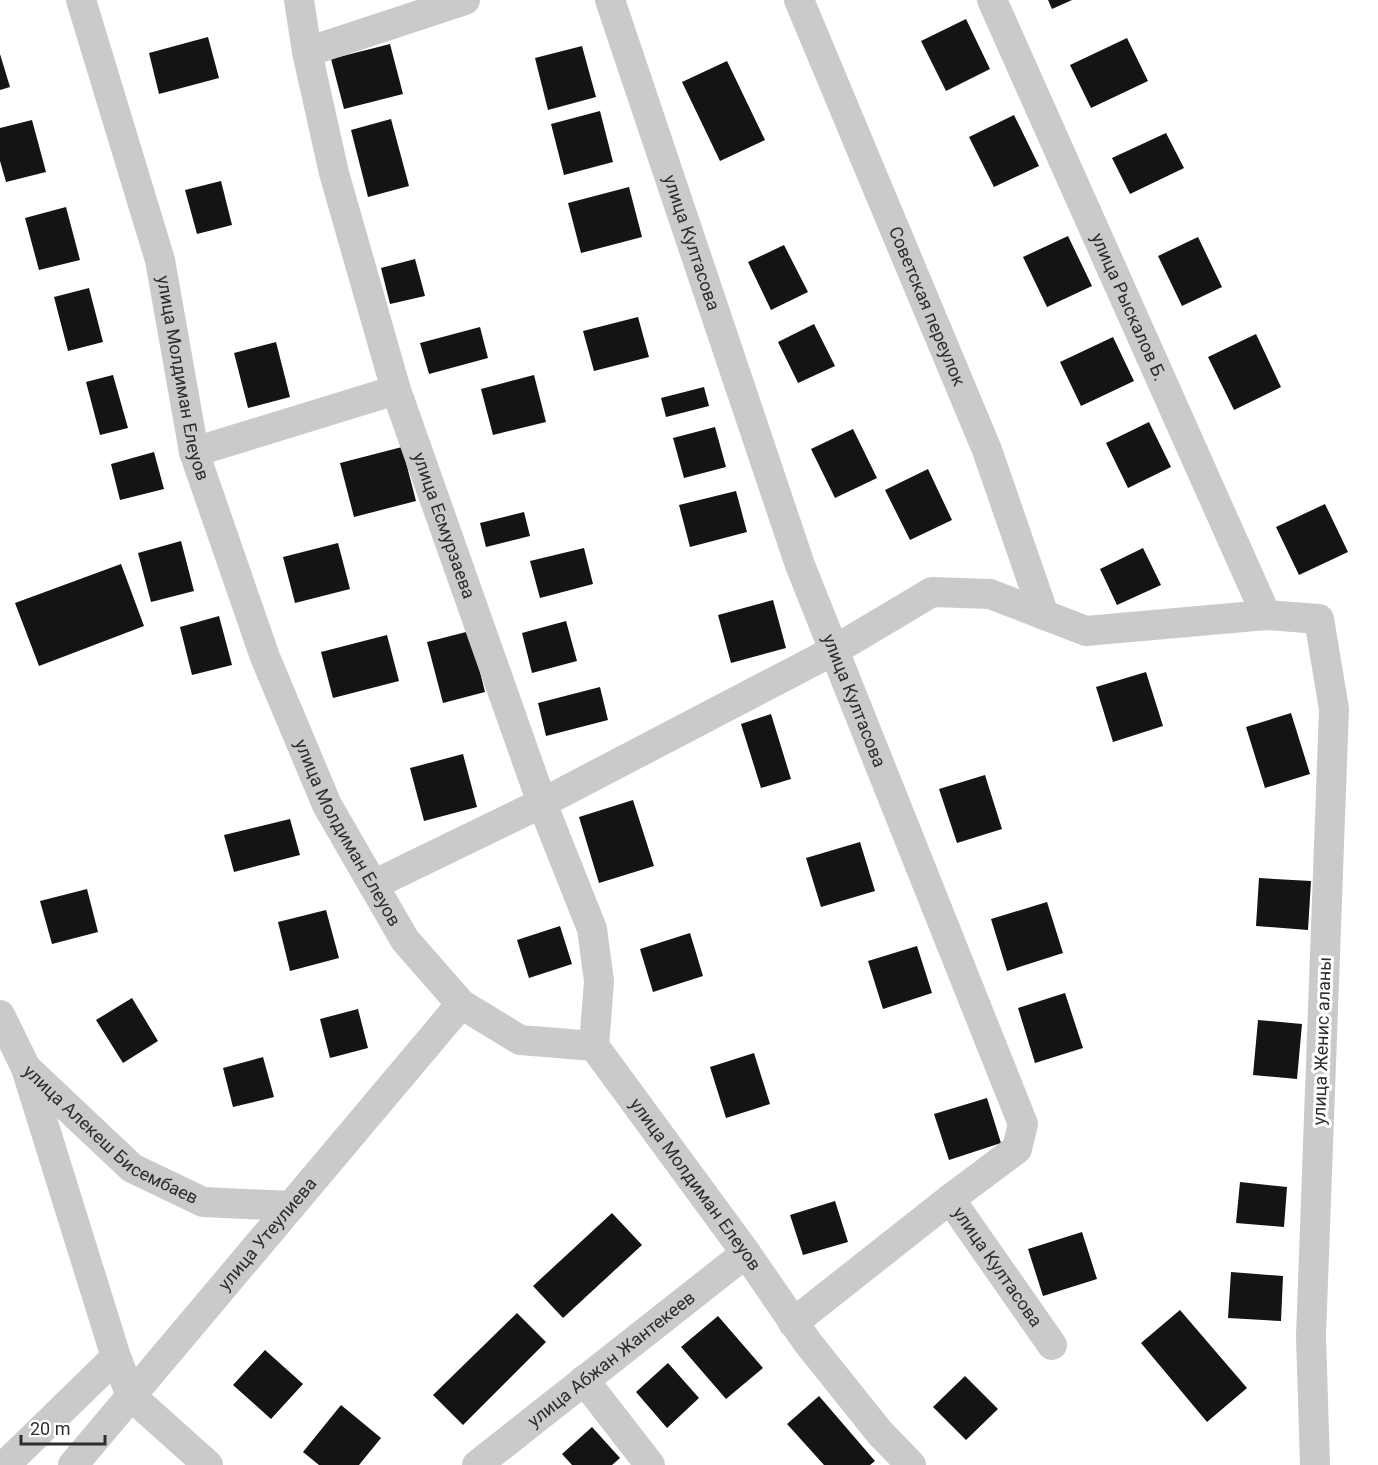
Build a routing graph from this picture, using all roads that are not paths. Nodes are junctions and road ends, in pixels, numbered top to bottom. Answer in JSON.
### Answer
{"nodes":[{"id":1,"x":81,"y":0,"type":"edge"},
{"id":2,"x":299,"y":0,"type":"edge"},
{"id":3,"x":465,"y":0,"type":"edge"},
{"id":4,"x":610,"y":0,"type":"edge"},
{"id":5,"x":799,"y":0,"type":"edge"},
{"id":6,"x":992,"y":0,"type":"edge"},
{"id":7,"x":307,"y":52,"type":"junction"},
{"id":8,"x":396,"y":390,"type":"junction"},
{"id":9,"x":194,"y":453,"type":"junction"},
{"id":10,"x":1044,"y":615,"type":"junction"},
{"id":11,"x":1266,"y":615,"type":"junction"},
{"id":12,"x":834,"y":651,"type":"junction"},
{"id":13,"x":542,"y":803,"type":"junction"},
{"id":14,"x":373,"y":885,"type":"junction"},
{"id":15,"x":461,"y":1004,"type":"junction"},
{"id":16,"x":0,"y":1015,"type":"edge"},
{"id":17,"x":594,"y":1046,"type":"junction"},
{"id":18,"x":26,"y":1068,"type":"junction"},
{"id":19,"x":950,"y":1198,"type":"junction"},
{"id":20,"x":291,"y":1206,"type":"junction"},
{"id":21,"x":746,"y":1253,"type":"junction"},
{"id":22,"x":793,"y":1323,"type":"junction"},
{"id":23,"x":1052,"y":1346,"type":"dead end"},
{"id":24,"x":117,"y":1357,"type":"junction"},
{"id":25,"x":584,"y":1380,"type":"junction"},
{"id":26,"x":131,"y":1396,"type":"junction"},
{"id":27,"x":5,"y":1465,"type":"edge"},
{"id":28,"x":74,"y":1465,"type":"edge"},
{"id":29,"x":208,"y":1465,"type":"edge"},
{"id":30,"x":477,"y":1465,"type":"edge"},
{"id":31,"x":650,"y":1465,"type":"edge"},
{"id":32,"x":911,"y":1465,"type":"edge"},
{"id":33,"x":1315,"y":1465,"type":"edge"}],
"edges":[{"from":1,"to":9,"type":"street","name":"улица Молдиман Елеуов"},
{"from":2,"to":7,"type":"street","name":"улица Есмурзаева"},
{"from":3,"to":7,"type":"street"},
{"from":4,"to":12,"type":"street","name":"улица Култасова"},
{"from":5,"to":10,"type":"street","name":"Советская переулок"},
{"from":6,"to":11,"type":"street","name":"улица Рыскалов Б."},
{"from":7,"to":8,"type":"street","name":"улица Есмурзаева"},
{"from":8,"to":9,"type":"street"},
{"from":8,"to":13,"type":"street","name":"улица Есмурзаева"},
{"from":9,"to":14,"type":"street","name":"улица Молдиман Елеуов"},
{"from":10,"to":11,"type":"street"},
{"from":10,"to":12,"type":"street"},
{"from":11,"to":33,"type":"street","name":"улица Женис аланы"},
{"from":12,"to":13,"type":"street"},
{"from":12,"to":19,"type":"street","name":"улица Култасова"},
{"from":13,"to":14,"type":"street"},
{"from":13,"to":17,"type":"street","name":"улица Есмурзаева"},
{"from":14,"to":15,"type":"street","name":"улица Молдиман Елеуов"},
{"from":15,"to":17,"type":"street","name":"улица Молдиман Елеуов"},
{"from":15,"to":20,"type":"street","name":"улица Утеулиева"},
{"from":16,"to":18,"type":"street","name":"улица Алекеш Бисембаев"},
{"from":17,"to":21,"type":"street","name":"улица Молдиман Елеуов"},
{"from":18,"to":20,"type":"street","name":"улица Алекеш Бисембаев"},
{"from":18,"to":24,"type":"street"},
{"from":19,"to":22,"type":"street"},
{"from":19,"to":23,"type":"street","name":"улица Култасова"},
{"from":20,"to":26,"type":"street","name":"улица Утеулиева"},
{"from":21,"to":22,"type":"street","name":"улица Молдиман Елеуов"},
{"from":21,"to":25,"type":"street","name":"улица Абжан Жантекеев"},
{"from":22,"to":32,"type":"street","name":"улица Молдиман Елеуов"},
{"from":24,"to":26,"type":"street"},
{"from":24,"to":27,"type":"street"},
{"from":25,"to":30,"type":"street","name":"улица Абжан Жантекеев"},
{"from":25,"to":31,"type":"street"},
{"from":26,"to":28,"type":"street","name":"улица Утеулиева"},
{"from":26,"to":29,"type":"street"}]}
